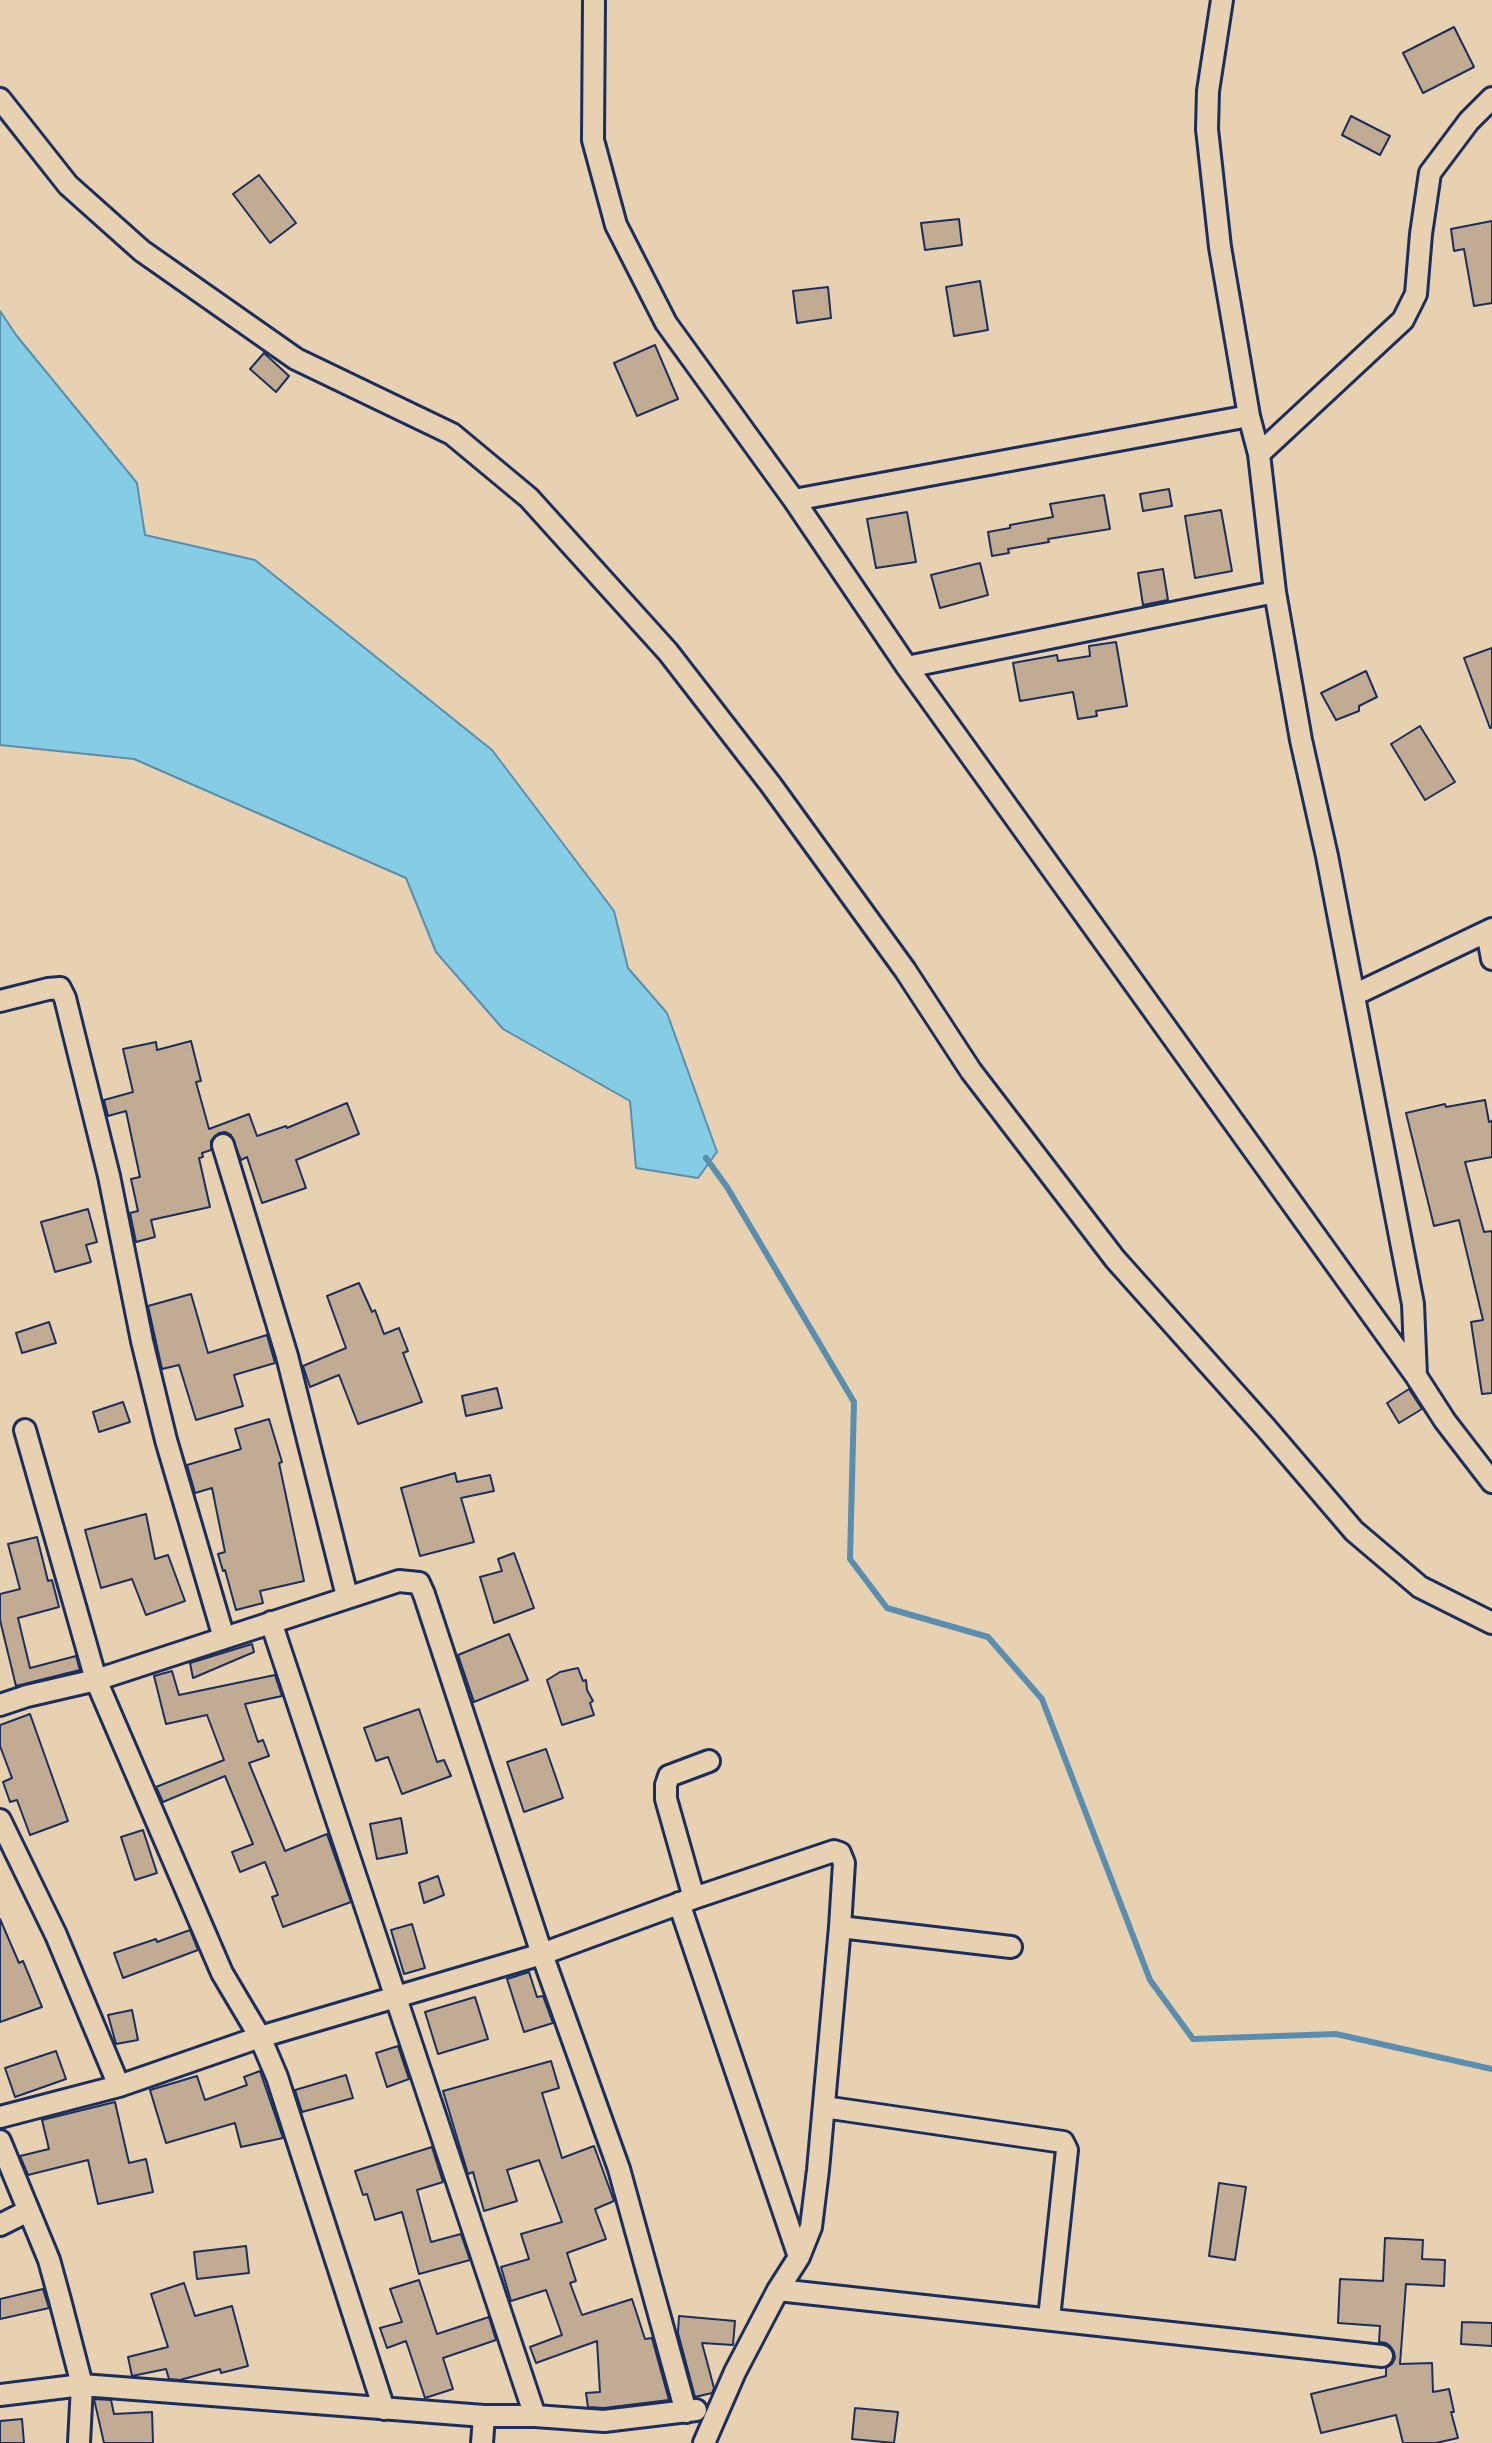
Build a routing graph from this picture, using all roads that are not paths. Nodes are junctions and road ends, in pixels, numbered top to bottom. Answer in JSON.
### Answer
{"nodes":[{"id":1,"x":594,"y":0,"type":"edge"},
{"id":2,"x":1222,"y":0,"type":"edge"},
{"id":3,"x":1492,"y":98,"type":"edge"},
{"id":4,"x":0,"y":99,"type":"edge"},
{"id":5,"x":1249,"y":416,"type":"junction"},
{"id":6,"x":1259,"y":454,"type":"junction"},
{"id":7,"x":794,"y":500,"type":"junction"},
{"id":8,"x":1275,"y":592,"type":"junction"},
{"id":9,"x":907,"y":667,"type":"junction"},
{"id":10,"x":1490,"y":931,"type":"edge"},
{"id":11,"x":1492,"y":959,"type":"edge"},
{"id":12,"x":1354,"y":995,"type":"junction"},
{"id":13,"x":0,"y":1001,"type":"edge"},
{"id":14,"x":223,"y":1145,"type":"dead end"},
{"id":15,"x":1416,"y":1376,"type":"junction"},
{"id":16,"x":25,"y":1430,"type":"dead end"},
{"id":17,"x":1490,"y":1476,"type":"edge"},
{"id":18,"x":347,"y":1596,"type":"junction"},
{"id":19,"x":271,"y":1622,"type":"junction"},
{"id":20,"x":1492,"y":1623,"type":"edge"},
{"id":21,"x":224,"y":1638,"type":"junction"},
{"id":22,"x":96,"y":1680,"type":"junction"},
{"id":23,"x":0,"y":1705,"type":"edge"},
{"id":24,"x":709,"y":1761,"type":"dead end"},
{"id":25,"x":0,"y":1820,"type":"edge"},
{"id":26,"x":686,"y":1900,"type":"junction"},
{"id":27,"x":840,"y":1927,"type":"junction"},
{"id":28,"x":1011,"y":1947,"type":"dead end"},
{"id":29,"x":542,"y":1954,"type":"junction"},
{"id":30,"x":395,"y":1999,"type":"junction"},
{"id":31,"x":260,"y":2037,"type":"junction"},
{"id":32,"x":119,"y":2086,"type":"junction"},
{"id":33,"x":824,"y":2107,"type":"junction"},
{"id":34,"x":0,"y":2117,"type":"edge"},
{"id":35,"x":0,"y":2141,"type":"edge"},
{"id":36,"x":28,"y":2211,"type":"junction"},
{"id":37,"x":0,"y":2225,"type":"edge"},
{"id":38,"x":799,"y":2257,"type":"junction"},
{"id":39,"x":778,"y":2290,"type":"junction"},
{"id":40,"x":1049,"y":2318,"type":"junction"},
{"id":41,"x":1382,"y":2356,"type":"dead end"},
{"id":42,"x":82,"y":2385,"type":"junction"},
{"id":43,"x":0,"y":2395,"type":"edge"},
{"id":44,"x":720,"y":2405,"type":"junction"},
{"id":45,"x":384,"y":2409,"type":"junction"},
{"id":46,"x":686,"y":2412,"type":"junction"},
{"id":47,"x":484,"y":2416,"type":"junction"},
{"id":48,"x":535,"y":2416,"type":"junction"},
{"id":49,"x":79,"y":2443,"type":"edge"},
{"id":50,"x":482,"y":2443,"type":"edge"},
{"id":51,"x":704,"y":2443,"type":"edge"}],
"edges":[{"from":1,"to":7,"type":"street"},
{"from":2,"to":5,"type":"street"},
{"from":3,"to":6,"type":"street"},
{"from":4,"to":20,"type":"street"},
{"from":5,"to":6,"type":"street"},
{"from":5,"to":7,"type":"street"},
{"from":6,"to":8,"type":"street"},
{"from":7,"to":9,"type":"street"},
{"from":8,"to":9,"type":"street"},
{"from":8,"to":12,"type":"street"},
{"from":9,"to":15,"type":"street"},
{"from":10,"to":11,"type":"street"},
{"from":10,"to":12,"type":"street"},
{"from":12,"to":15,"type":"street"},
{"from":13,"to":21,"type":"street"},
{"from":14,"to":18,"type":"street"},
{"from":15,"to":17,"type":"street"},
{"from":16,"to":22,"type":"street"},
{"from":18,"to":19,"type":"street"},
{"from":18,"to":29,"type":"street"},
{"from":19,"to":21,"type":"street"},
{"from":19,"to":30,"type":"street"},
{"from":21,"to":22,"type":"street"},
{"from":22,"to":23,"type":"street"},
{"from":22,"to":31,"type":"street"},
{"from":24,"to":26,"type":"street"},
{"from":25,"to":32,"type":"street"},
{"from":26,"to":27,"type":"street"},
{"from":26,"to":29,"type":"street"},
{"from":26,"to":38,"type":"street"},
{"from":27,"to":28,"type":"street"},
{"from":27,"to":33,"type":"street"},
{"from":29,"to":30,"type":"street"},
{"from":29,"to":46,"type":"street"},
{"from":30,"to":31,"type":"street"},
{"from":30,"to":48,"type":"street"},
{"from":31,"to":32,"type":"street"},
{"from":31,"to":45,"type":"street"},
{"from":32,"to":34,"type":"street"},
{"from":33,"to":38,"type":"street"},
{"from":33,"to":40,"type":"street"},
{"from":35,"to":36,"type":"street"},
{"from":36,"to":37,"type":"street"},
{"from":36,"to":42,"type":"street"},
{"from":38,"to":39,"type":"street"},
{"from":39,"to":40,"type":"street"},
{"from":39,"to":44,"type":"street"},
{"from":40,"to":41,"type":"street"},
{"from":42,"to":43,"type":"street"},
{"from":42,"to":45,"type":"street"},
{"from":42,"to":49,"type":"street"},
{"from":44,"to":46,"type":"street"},
{"from":44,"to":51,"type":"street"},
{"from":45,"to":47,"type":"street"},
{"from":46,"to":48,"type":"street"},
{"from":47,"to":48,"type":"street"},
{"from":47,"to":50,"type":"street"}]}
